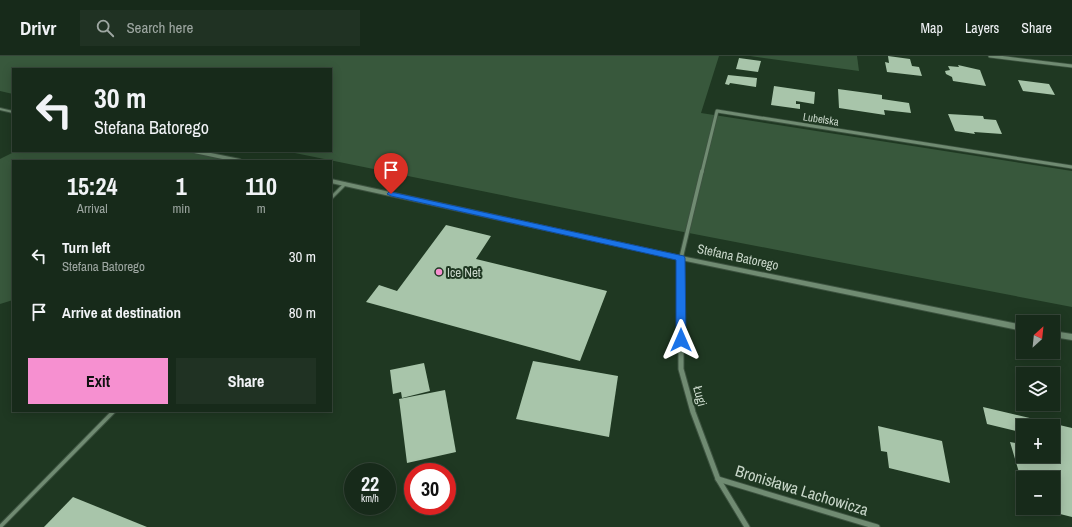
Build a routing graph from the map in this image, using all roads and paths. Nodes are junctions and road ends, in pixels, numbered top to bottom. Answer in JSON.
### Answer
{"nodes":[{"id":1,"x":990,"y":56,"type":"edge"},
{"id":2,"x":1072,"y":66,"type":"edge"},
{"id":3,"x":0,"y":109,"type":"edge"},
{"id":4,"x":12,"y":112,"type":"edge"},
{"id":5,"x":199,"y":152,"type":"edge"},
{"id":6,"x":235,"y":160,"type":"edge"},
{"id":7,"x":1072,"y":167,"type":"edge"},
{"id":8,"x":332,"y":181,"type":"edge"},
{"id":9,"x":346,"y":184,"type":"junction"},
{"id":10,"x":332,"y":197,"type":"edge"},
{"id":11,"x":681,"y":258,"type":"junction"},
{"id":12,"x":1016,"y":327,"type":"edge"},
{"id":13,"x":1060,"y":335,"type":"edge"},
{"id":14,"x":1072,"y":337,"type":"edge"},
{"id":15,"x":113,"y":412,"type":"edge"},
{"id":16,"x":718,"y":478,"type":"junction"},
{"id":17,"x":0,"y":527,"type":"edge"},
{"id":18,"x":747,"y":527,"type":"edge"},
{"id":19,"x":877,"y":527,"type":"edge"}],
"edges":[{"from":1,"to":2,"type":"street"},
{"from":3,"to":4,"type":"street"},
{"from":5,"to":6,"type":"street"},
{"from":7,"to":11,"type":"street","name":"Lubelska"},
{"from":8,"to":9,"type":"street","name":"Stefana Batorego"},
{"from":9,"to":10,"type":"lane"},
{"from":9,"to":11,"type":"street","name":"Stefana Batorego"},
{"from":11,"to":12,"type":"street","name":"Stefana Batorego"},
{"from":11,"to":16,"type":"street","name":"Ługi"},
{"from":13,"to":14,"type":"street"},
{"from":15,"to":17,"type":"lane"},
{"from":16,"to":18,"type":"street","name":"Ługi"},
{"from":16,"to":19,"type":"street","name":"Bronisława Lachowicza"}]}
